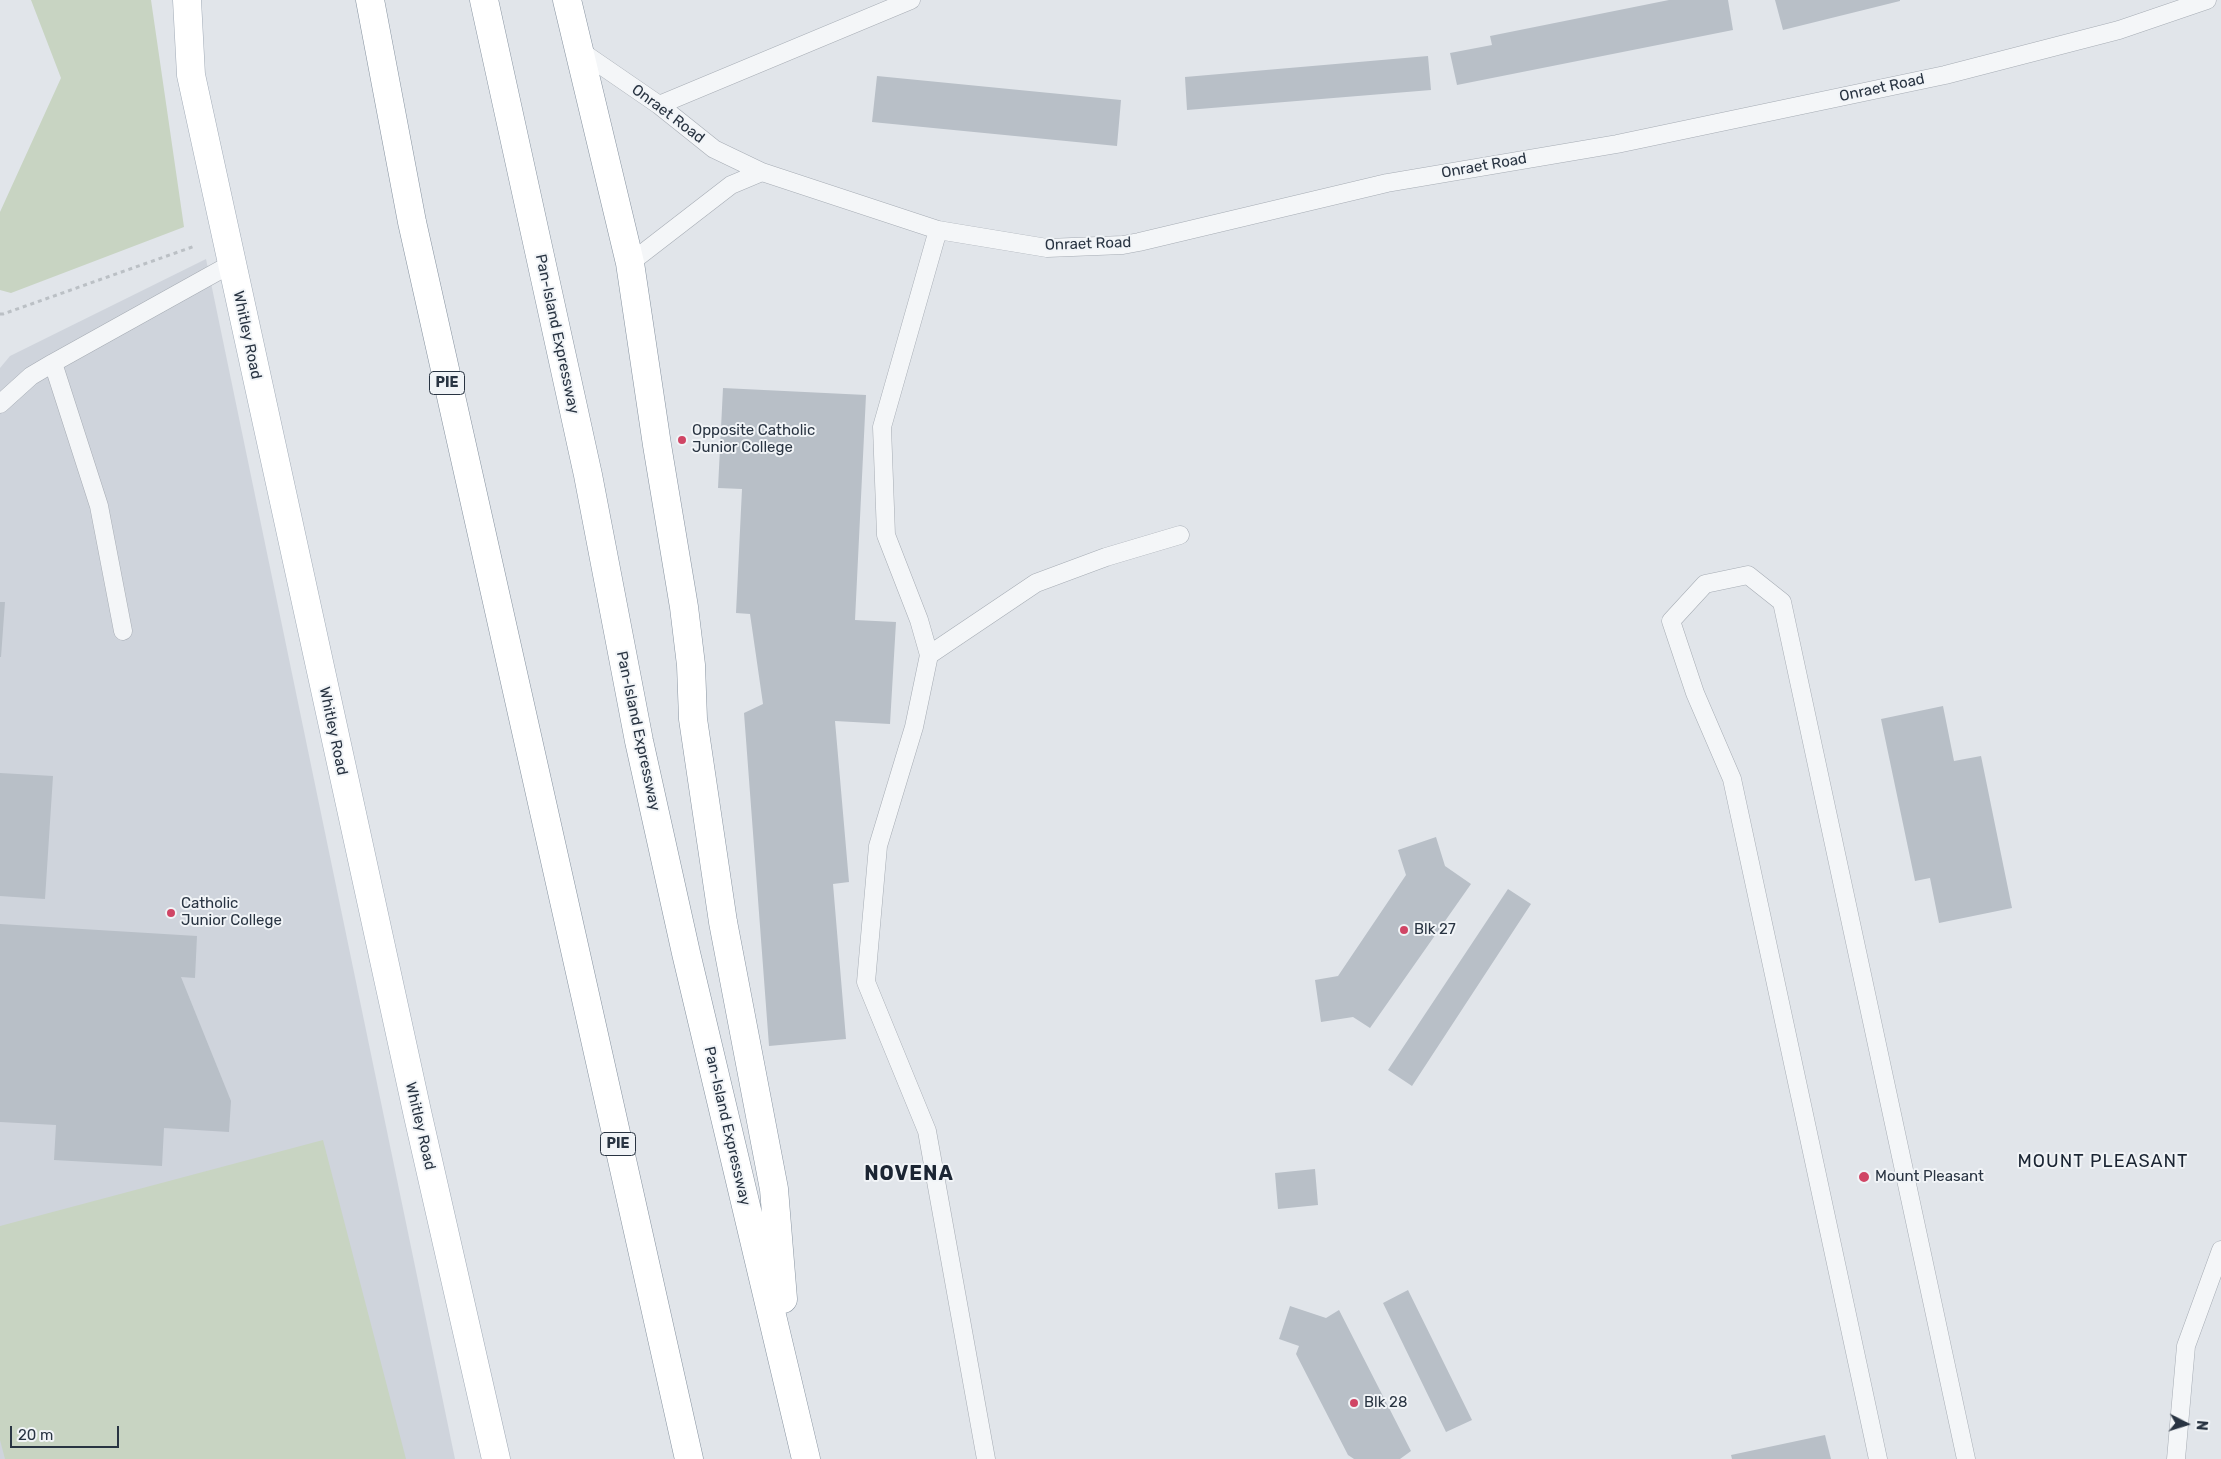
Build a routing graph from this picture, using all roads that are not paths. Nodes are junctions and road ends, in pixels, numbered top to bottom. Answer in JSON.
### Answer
{"nodes":[{"id":1,"x":187,"y":0,"type":"edge"},
{"id":2,"x":370,"y":0,"type":"edge"},
{"id":3,"x":484,"y":0,"type":"edge"},
{"id":4,"x":567,"y":0,"type":"edge"},
{"id":5,"x":911,"y":0,"type":"edge"},
{"id":6,"x":2207,"y":0,"type":"edge"},
{"id":7,"x":579,"y":50,"type":"junction"},
{"id":8,"x":659,"y":105,"type":"junction"},
{"id":9,"x":762,"y":172,"type":"junction"},
{"id":10,"x":938,"y":230,"type":"junction"},
{"id":11,"x":630,"y":263,"type":"junction"},
{"id":12,"x":223,"y":268,"type":"junction"},
{"id":13,"x":53,"y":363,"type":"junction"},
{"id":14,"x":0,"y":404,"type":"edge"},
{"id":15,"x":1180,"y":535,"type":"dead end"},
{"id":16,"x":123,"y":631,"type":"dead end"},
{"id":17,"x":929,"y":655,"type":"junction"},
{"id":18,"x":2221,"y":1250,"type":"edge"},
{"id":19,"x":790,"y":1388,"type":"junction"},
{"id":20,"x":496,"y":1459,"type":"edge"},
{"id":21,"x":689,"y":1459,"type":"edge"},
{"id":22,"x":806,"y":1459,"type":"edge"},
{"id":23,"x":986,"y":1459,"type":"edge"},
{"id":24,"x":1878,"y":1459,"type":"edge"},
{"id":25,"x":1966,"y":1459,"type":"edge"},
{"id":26,"x":2176,"y":1459,"type":"edge"}],
"edges":[{"from":1,"to":12,"type":"main road","name":"Whitley Road"},
{"from":2,"to":21,"type":"main road","number":"PIE"},
{"from":3,"to":19,"type":"main road","name":"Pan-Island Expressway"},
{"from":4,"to":7,"type":"main road"},
{"from":5,"to":8,"type":"lane"},
{"from":6,"to":10,"type":"lane","name":"Onraet Road"},
{"from":7,"to":8,"type":"lane","name":"Onraet Road"},
{"from":7,"to":11,"type":"main road"},
{"from":8,"to":9,"type":"lane","name":"Onraet Road"},
{"from":9,"to":10,"type":"lane","name":"Onraet Road"},
{"from":9,"to":11,"type":"lane"},
{"from":10,"to":17,"type":"lane"},
{"from":11,"to":19,"type":"main road"},
{"from":12,"to":13,"type":"lane"},
{"from":12,"to":20,"type":"main road","name":"Whitley Road"},
{"from":13,"to":14,"type":"lane"},
{"from":13,"to":16,"type":"lane"},
{"from":15,"to":17,"type":"lane"},
{"from":17,"to":23,"type":"lane"},
{"from":18,"to":26,"type":"lane"},
{"from":19,"to":22,"type":"main road","name":"Pan-Island Expressway"},
{"from":24,"to":25,"type":"lane"}]}
